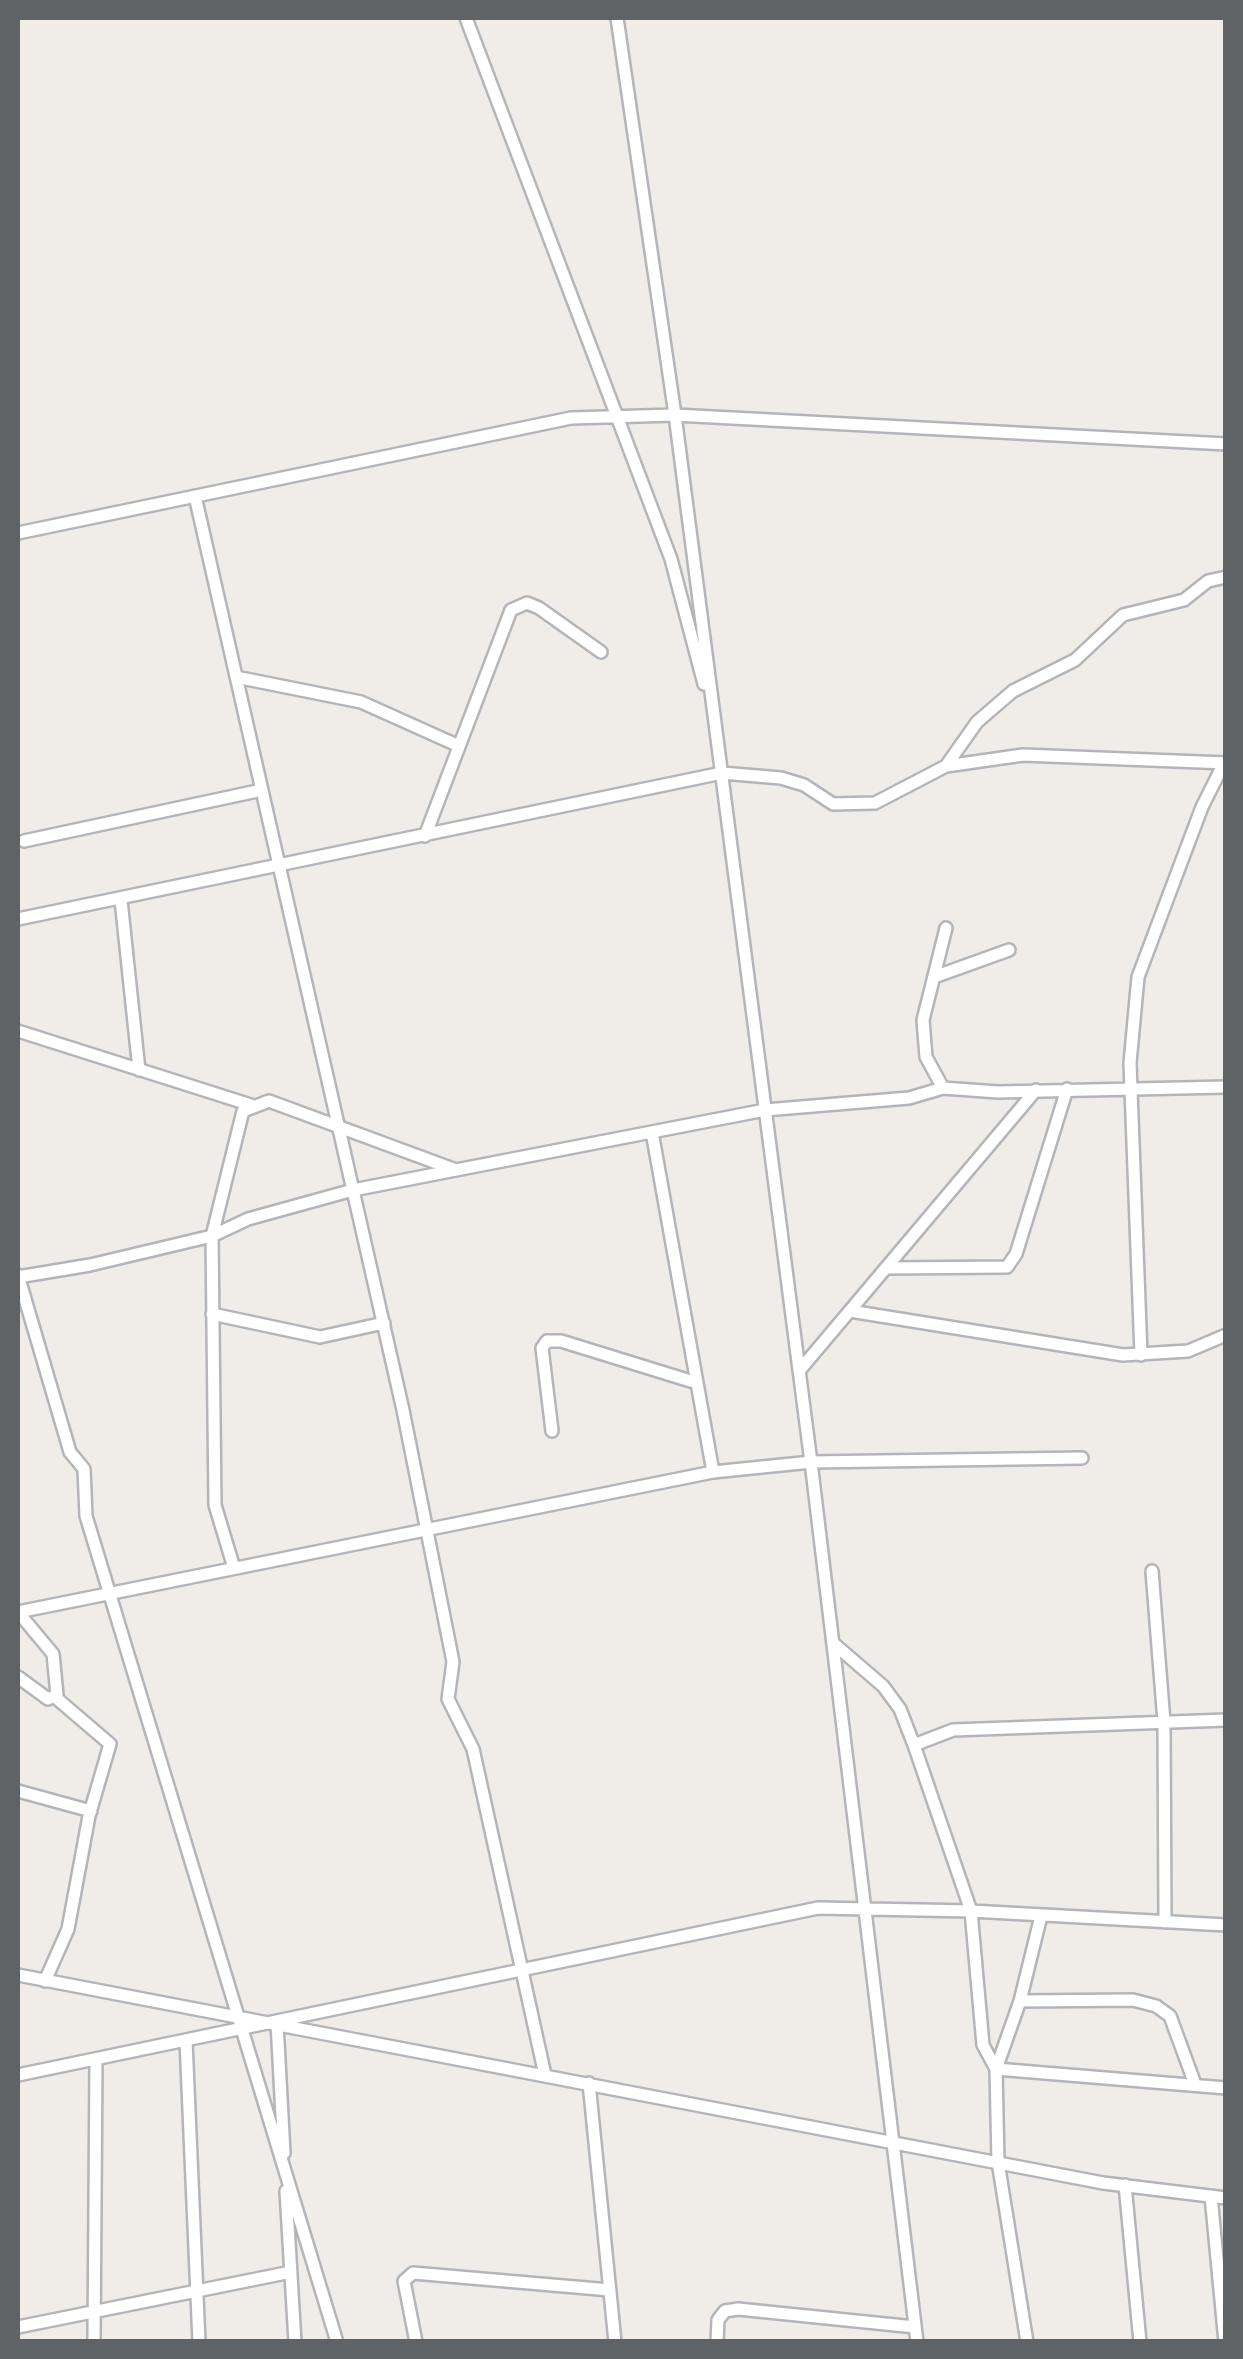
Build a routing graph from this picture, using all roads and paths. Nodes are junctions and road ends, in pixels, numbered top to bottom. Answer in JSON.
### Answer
{"nodes":[{"id":1,"x":466,"y":18,"type":"edge"},
{"id":2,"x":617,"y":18,"type":"edge"},
{"id":3,"x":618,"y":415,"type":"junction"},
{"id":4,"x":675,"y":415,"type":"junction"},
{"id":5,"x":1226,"y":444,"type":"edge"},
{"id":6,"x":195,"y":496,"type":"junction"},
{"id":7,"x":18,"y":533,"type":"edge"},
{"id":8,"x":1226,"y":577,"type":"edge"},
{"id":9,"x":601,"y":652,"type":"dead end"},
{"id":10,"x":236,"y":677,"type":"junction"},
{"id":11,"x":716,"y":732,"type":"junction"},
{"id":12,"x":460,"y":746,"type":"junction"},
{"id":13,"x":1225,"y":763,"type":"edge"},
{"id":14,"x":946,"y":766,"type":"junction"},
{"id":15,"x":722,"y":774,"type":"junction"},
{"id":16,"x":262,"y":790,"type":"junction"},
{"id":17,"x":426,"y":836,"type":"junction"},
{"id":18,"x":24,"y":840,"type":"dead end"},
{"id":19,"x":280,"y":866,"type":"junction"},
{"id":20,"x":120,"y":900,"type":"junction"},
{"id":21,"x":18,"y":919,"type":"edge"},
{"id":22,"x":946,"y":928,"type":"dead end"},
{"id":23,"x":1008,"y":950,"type":"dead end"},
{"id":24,"x":934,"y":977,"type":"junction"},
{"id":25,"x":18,"y":1032,"type":"edge"},
{"id":26,"x":138,"y":1070,"type":"junction"},
{"id":27,"x":1133,"y":1086,"type":"junction"},
{"id":28,"x":1226,"y":1087,"type":"edge"},
{"id":29,"x":943,"y":1088,"type":"junction"},
{"id":30,"x":1066,"y":1088,"type":"junction"},
{"id":31,"x":1036,"y":1090,"type":"junction"},
{"id":32,"x":251,"y":1105,"type":"junction"},
{"id":33,"x":766,"y":1110,"type":"junction"},
{"id":34,"x":338,"y":1126,"type":"junction"},
{"id":35,"x":652,"y":1132,"type":"junction"},
{"id":36,"x":456,"y":1170,"type":"junction"},
{"id":37,"x":353,"y":1190,"type":"junction"},
{"id":38,"x":212,"y":1236,"type":"junction"},
{"id":39,"x":886,"y":1268,"type":"junction"},
{"id":40,"x":18,"y":1276,"type":"edge"},
{"id":41,"x":850,"y":1311,"type":"junction"},
{"id":42,"x":212,"y":1314,"type":"junction"},
{"id":43,"x":384,"y":1323,"type":"junction"},
{"id":44,"x":1226,"y":1335,"type":"edge"},
{"id":45,"x":1140,"y":1355,"type":"junction"},
{"id":46,"x":799,"y":1371,"type":"junction"},
{"id":47,"x":697,"y":1383,"type":"junction"},
{"id":48,"x":552,"y":1431,"type":"dead end"},
{"id":49,"x":1082,"y":1458,"type":"dead end"},
{"id":50,"x":811,"y":1462,"type":"junction"},
{"id":51,"x":713,"y":1472,"type":"junction"},
{"id":52,"x":427,"y":1529,"type":"junction"},
{"id":53,"x":234,"y":1568,"type":"junction"},
{"id":54,"x":1152,"y":1571,"type":"dead end"},
{"id":55,"x":112,"y":1593,"type":"junction"},
{"id":56,"x":18,"y":1612,"type":"edge"},
{"id":57,"x":833,"y":1642,"type":"junction"},
{"id":58,"x":18,"y":1677,"type":"edge"},
{"id":59,"x":55,"y":1697,"type":"junction"},
{"id":60,"x":1226,"y":1720,"type":"edge"},
{"id":61,"x":1164,"y":1722,"type":"junction"},
{"id":62,"x":914,"y":1746,"type":"junction"},
{"id":63,"x":18,"y":1792,"type":"edge"},
{"id":64,"x":91,"y":1811,"type":"junction"},
{"id":65,"x":865,"y":1907,"type":"junction"},
{"id":66,"x":971,"y":1911,"type":"junction"},
{"id":67,"x":1041,"y":1916,"type":"junction"},
{"id":68,"x":1165,"y":1922,"type":"junction"},
{"id":69,"x":1226,"y":1926,"type":"edge"},
{"id":70,"x":522,"y":1971,"type":"junction"},
{"id":71,"x":18,"y":1975,"type":"edge"},
{"id":72,"x":46,"y":1981,"type":"junction"},
{"id":73,"x":1020,"y":2000,"type":"junction"},
{"id":74,"x":238,"y":2015,"type":"junction"},
{"id":75,"x":277,"y":2023,"type":"junction"},
{"id":76,"x":242,"y":2030,"type":"junction"},
{"id":77,"x":186,"y":2041,"type":"junction"},
{"id":78,"x":96,"y":2059,"type":"junction"},
{"id":79,"x":996,"y":2069,"type":"junction"},
{"id":80,"x":545,"y":2074,"type":"junction"},
{"id":81,"x":18,"y":2075,"type":"edge"},
{"id":82,"x":589,"y":2083,"type":"junction"},
{"id":83,"x":1195,"y":2084,"type":"junction"},
{"id":84,"x":1226,"y":2088,"type":"edge"},
{"id":85,"x":893,"y":2142,"type":"junction"},
{"id":86,"x":998,"y":2162,"type":"junction"},
{"id":87,"x":285,"y":2170,"type":"junction"},
{"id":88,"x":1125,"y":2186,"type":"junction"},
{"id":89,"x":1211,"y":2196,"type":"junction"},
{"id":90,"x":1226,"y":2198,"type":"edge"},
{"id":91,"x":291,"y":2272,"type":"junction"},
{"id":92,"x":610,"y":2290,"type":"junction"},
{"id":93,"x":196,"y":2291,"type":"junction"},
{"id":94,"x":95,"y":2312,"type":"junction"},
{"id":95,"x":18,"y":2327,"type":"edge"},
{"id":96,"x":915,"y":2327,"type":"junction"},
{"id":97,"x":94,"y":2342,"type":"edge"},
{"id":98,"x":200,"y":2342,"type":"edge"},
{"id":99,"x":294,"y":2342,"type":"edge"},
{"id":100,"x":337,"y":2342,"type":"edge"},
{"id":101,"x":416,"y":2342,"type":"edge"},
{"id":102,"x":615,"y":2342,"type":"edge"},
{"id":103,"x":717,"y":2342,"type":"edge"},
{"id":104,"x":917,"y":2342,"type":"edge"},
{"id":105,"x":1027,"y":2342,"type":"edge"},
{"id":106,"x":1140,"y":2342,"type":"edge"},
{"id":107,"x":1225,"y":2342,"type":"edge"}],
"edges":[{"from":1,"to":3,"type":"street"},
{"from":2,"to":4,"type":"street"},
{"from":3,"to":4,"type":"street"},
{"from":3,"to":6,"type":"street"},
{"from":3,"to":11,"type":"street"},
{"from":4,"to":5,"type":"street"},
{"from":4,"to":11,"type":"street"},
{"from":6,"to":7,"type":"street"},
{"from":6,"to":10,"type":"street"},
{"from":8,"to":14,"type":"street"},
{"from":9,"to":12,"type":"street"},
{"from":10,"to":12,"type":"street"},
{"from":10,"to":16,"type":"street"},
{"from":11,"to":15,"type":"street"},
{"from":12,"to":17,"type":"street"},
{"from":13,"to":14,"type":"street"},
{"from":13,"to":27,"type":"street"},
{"from":14,"to":15,"type":"street"},
{"from":15,"to":17,"type":"street"},
{"from":15,"to":33,"type":"street"},
{"from":16,"to":18,"type":"street"},
{"from":16,"to":19,"type":"street"},
{"from":17,"to":19,"type":"street"},
{"from":19,"to":20,"type":"street"},
{"from":19,"to":34,"type":"street"},
{"from":20,"to":21,"type":"street"},
{"from":20,"to":26,"type":"street"},
{"from":22,"to":24,"type":"street"},
{"from":23,"to":24,"type":"street"},
{"from":24,"to":29,"type":"street"},
{"from":25,"to":26,"type":"street"},
{"from":26,"to":32,"type":"street"},
{"from":27,"to":28,"type":"street"},
{"from":27,"to":30,"type":"street"},
{"from":27,"to":45,"type":"street"},
{"from":29,"to":31,"type":"street"},
{"from":29,"to":33,"type":"street"},
{"from":30,"to":31,"type":"street"},
{"from":30,"to":39,"type":"street"},
{"from":31,"to":39,"type":"street"},
{"from":32,"to":34,"type":"street"},
{"from":32,"to":38,"type":"street"},
{"from":33,"to":35,"type":"street"},
{"from":33,"to":46,"type":"street"},
{"from":34,"to":36,"type":"street"},
{"from":34,"to":37,"type":"street"},
{"from":35,"to":36,"type":"street"},
{"from":35,"to":47,"type":"street"},
{"from":36,"to":37,"type":"street"},
{"from":37,"to":38,"type":"street"},
{"from":37,"to":43,"type":"street"},
{"from":38,"to":40,"type":"street"},
{"from":38,"to":42,"type":"street"},
{"from":39,"to":41,"type":"street"},
{"from":40,"to":55,"type":"street"},
{"from":41,"to":45,"type":"street"},
{"from":41,"to":46,"type":"street"},
{"from":42,"to":43,"type":"street"},
{"from":42,"to":53,"type":"street"},
{"from":43,"to":52,"type":"street"},
{"from":44,"to":45,"type":"street"},
{"from":46,"to":50,"type":"street"},
{"from":47,"to":48,"type":"street"},
{"from":47,"to":51,"type":"street"},
{"from":49,"to":50,"type":"street"},
{"from":50,"to":51,"type":"street"},
{"from":50,"to":57,"type":"street"},
{"from":51,"to":52,"type":"street"},
{"from":52,"to":53,"type":"street"},
{"from":52,"to":70,"type":"street"},
{"from":53,"to":55,"type":"street"},
{"from":54,"to":61,"type":"street"},
{"from":55,"to":56,"type":"street"},
{"from":55,"to":74,"type":"street"},
{"from":56,"to":59,"type":"street"},
{"from":57,"to":62,"type":"street"},
{"from":57,"to":65,"type":"street"},
{"from":58,"to":59,"type":"street"},
{"from":59,"to":64,"type":"street"},
{"from":60,"to":61,"type":"street"},
{"from":61,"to":62,"type":"street"},
{"from":61,"to":68,"type":"street"},
{"from":62,"to":66,"type":"street"},
{"from":63,"to":64,"type":"street"},
{"from":64,"to":72,"type":"street"},
{"from":65,"to":66,"type":"street"},
{"from":65,"to":70,"type":"street"},
{"from":65,"to":85,"type":"street"},
{"from":66,"to":67,"type":"street"},
{"from":66,"to":79,"type":"street"},
{"from":67,"to":68,"type":"street"},
{"from":67,"to":73,"type":"street"},
{"from":68,"to":69,"type":"street"},
{"from":70,"to":75,"type":"street"},
{"from":70,"to":80,"type":"street"},
{"from":71,"to":72,"type":"street"},
{"from":72,"to":74,"type":"street"},
{"from":73,"to":79,"type":"street"},
{"from":73,"to":83,"type":"street"},
{"from":74,"to":75,"type":"street"},
{"from":74,"to":76,"type":"street"},
{"from":75,"to":76,"type":"street"},
{"from":75,"to":80,"type":"street"},
{"from":75,"to":87,"type":"street"},
{"from":76,"to":77,"type":"street"},
{"from":76,"to":87,"type":"street"},
{"from":77,"to":78,"type":"street"},
{"from":77,"to":93,"type":"street"},
{"from":78,"to":81,"type":"street"},
{"from":78,"to":94,"type":"street"},
{"from":79,"to":83,"type":"street"},
{"from":79,"to":86,"type":"street"},
{"from":80,"to":82,"type":"street"},
{"from":82,"to":85,"type":"street"},
{"from":82,"to":92,"type":"street"},
{"from":83,"to":84,"type":"street"},
{"from":85,"to":86,"type":"street"},
{"from":85,"to":96,"type":"street"},
{"from":86,"to":88,"type":"street"},
{"from":86,"to":105,"type":"street"},
{"from":87,"to":91,"type":"street"},
{"from":87,"to":100,"type":"street"},
{"from":88,"to":89,"type":"street"},
{"from":88,"to":106,"type":"street"},
{"from":89,"to":90,"type":"street"},
{"from":89,"to":107,"type":"street"},
{"from":91,"to":93,"type":"street"},
{"from":91,"to":99,"type":"street"},
{"from":92,"to":101,"type":"street"},
{"from":92,"to":102,"type":"street"},
{"from":93,"to":94,"type":"street"},
{"from":93,"to":98,"type":"street"},
{"from":94,"to":95,"type":"street"},
{"from":94,"to":97,"type":"street"},
{"from":96,"to":103,"type":"street"},
{"from":96,"to":104,"type":"street"}]}
